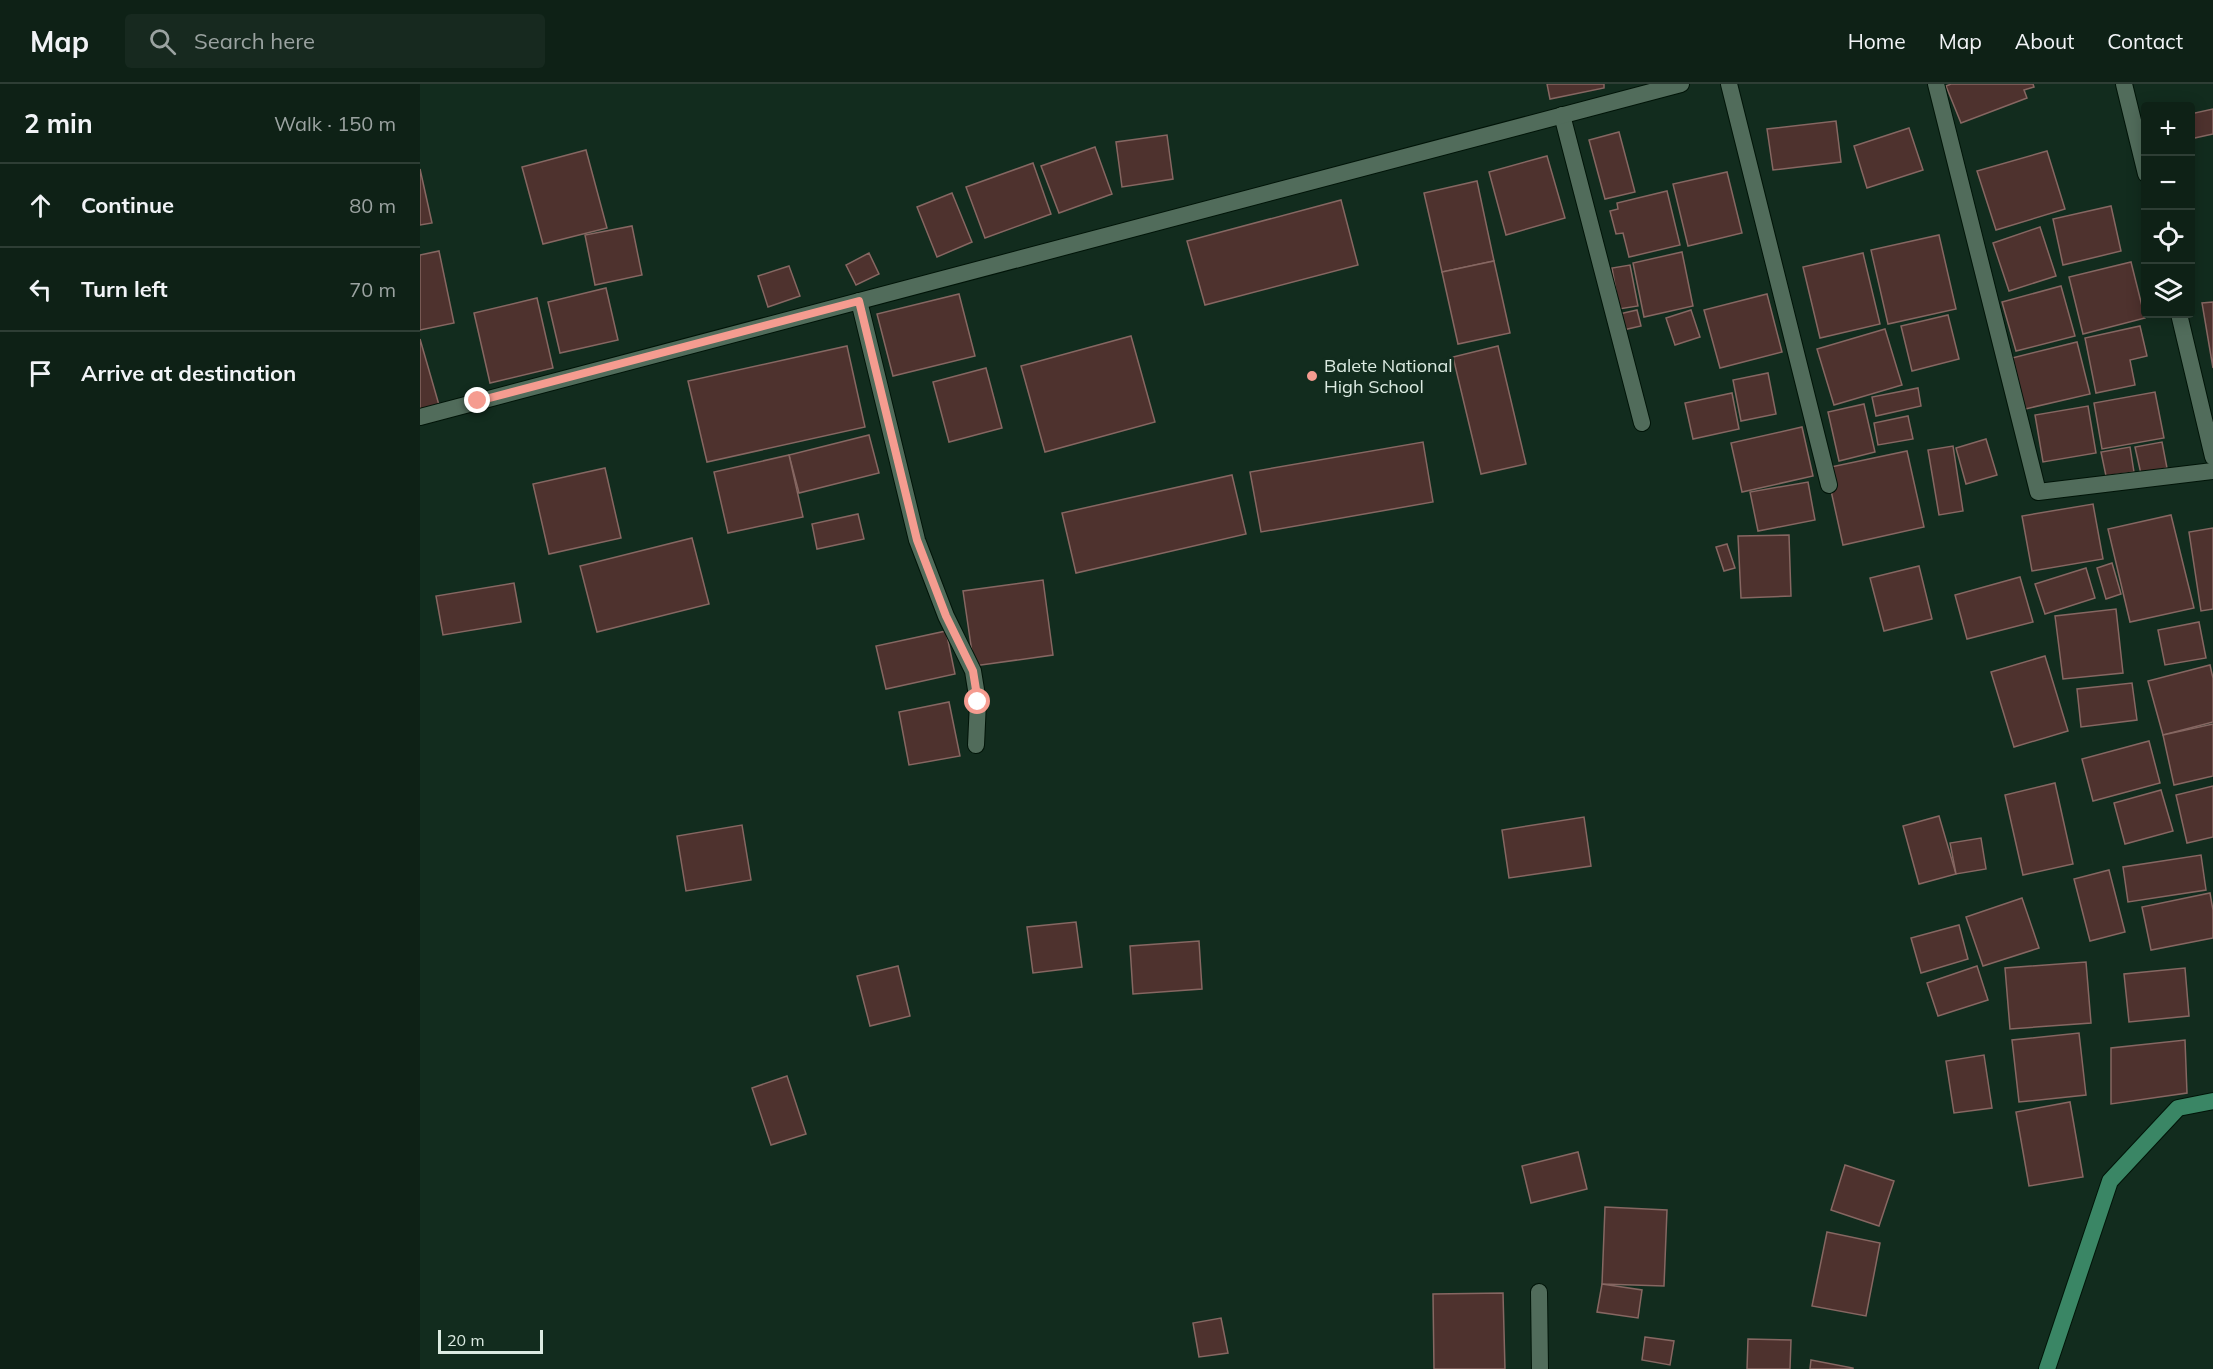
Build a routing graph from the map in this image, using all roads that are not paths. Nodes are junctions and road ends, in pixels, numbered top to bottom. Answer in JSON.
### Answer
{"nodes":[{"id":1,"x":1681,"y":84,"type":"edge"},
{"id":2,"x":1729,"y":84,"type":"edge"},
{"id":3,"x":1935,"y":84,"type":"edge"},
{"id":4,"x":2124,"y":84,"type":"edge"},
{"id":5,"x":1562,"y":115,"type":"junction"},
{"id":6,"x":2141,"y":157,"type":"edge"},
{"id":7,"x":859,"y":301,"type":"junction"},
{"id":8,"x":2180,"y":318,"type":"edge"},
{"id":9,"x":420,"y":417,"type":"edge"},
{"id":10,"x":1642,"y":423,"type":"dead end"},
{"id":11,"x":2213,"y":457,"type":"edge"},
{"id":12,"x":2213,"y":471,"type":"edge"},
{"id":13,"x":1829,"y":485,"type":"dead end"},
{"id":14,"x":975,"y":745,"type":"dead end"},
{"id":15,"x":2213,"y":1101,"type":"edge"},
{"id":16,"x":1539,"y":1292,"type":"dead end"},
{"id":17,"x":1540,"y":1369,"type":"edge"},
{"id":18,"x":2047,"y":1369,"type":"edge"}],
"edges":[{"from":1,"to":5,"type":"street"},
{"from":2,"to":13,"type":"street"},
{"from":3,"to":12,"type":"street"},
{"from":4,"to":6,"type":"street"},
{"from":5,"to":7,"type":"street"},
{"from":5,"to":10,"type":"street"},
{"from":7,"to":9,"type":"street"},
{"from":7,"to":14,"type":"street"},
{"from":8,"to":11,"type":"street"},
{"from":15,"to":18,"type":"main road"},
{"from":16,"to":17,"type":"street"}]}
